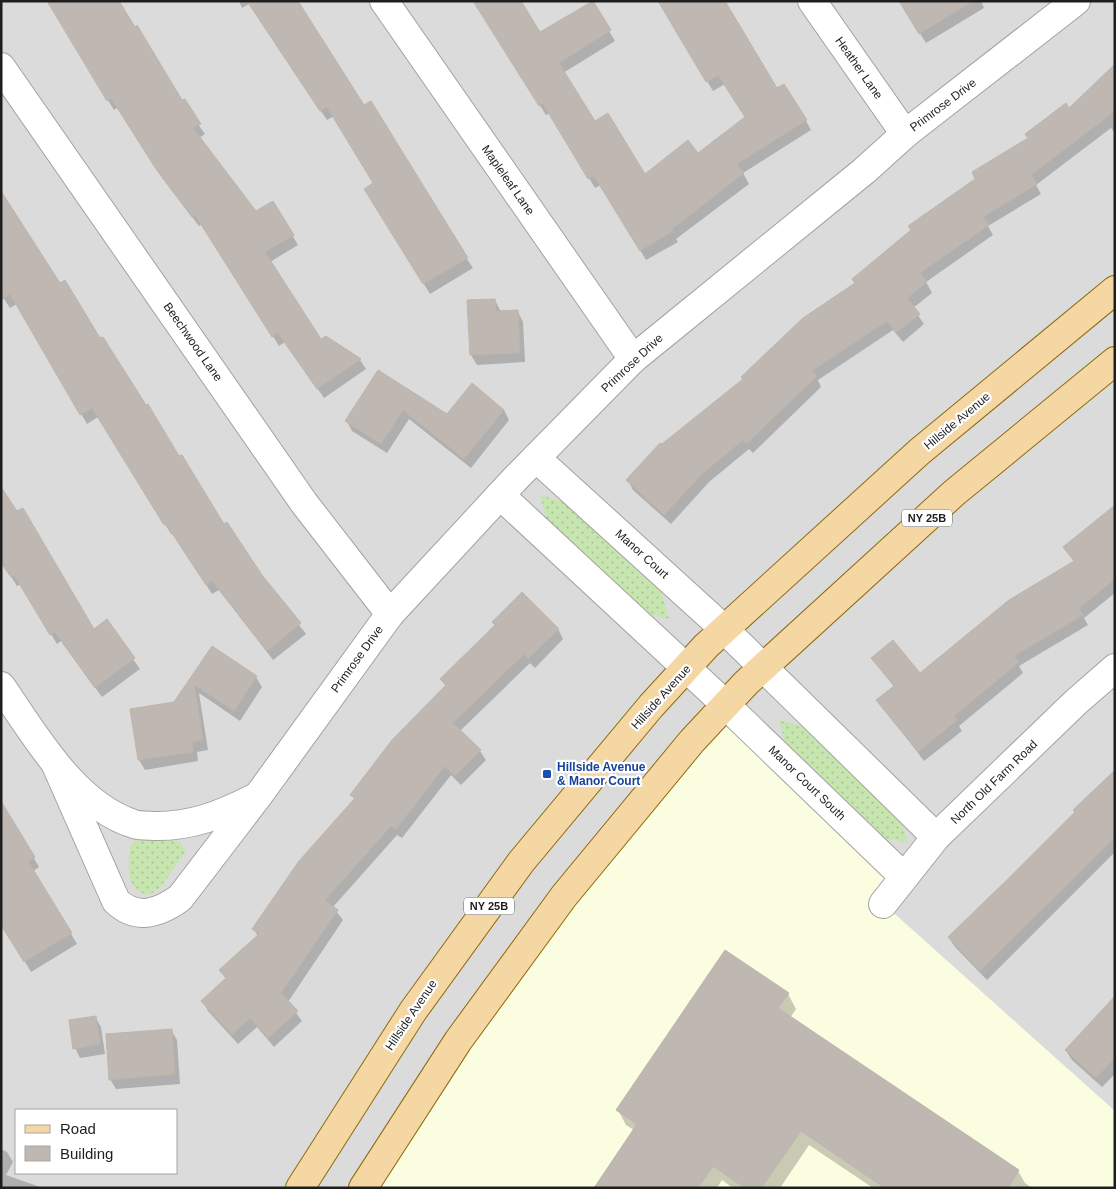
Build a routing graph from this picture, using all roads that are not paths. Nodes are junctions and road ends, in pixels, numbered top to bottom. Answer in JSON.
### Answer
{"nodes":[{"id":1,"x":384,"y":1,"type":"edge"},
{"id":2,"x":812,"y":1,"type":"edge"},
{"id":3,"x":1076,"y":1,"type":"edge"},
{"id":4,"x":1,"y":67,"type":"edge"},
{"id":5,"x":905,"y":134,"type":"junction"},
{"id":6,"x":1115,"y":290,"type":"edge"},
{"id":7,"x":633,"y":359,"type":"junction"},
{"id":8,"x":1115,"y":361,"type":"edge"},
{"id":9,"x":536,"y":458,"type":"junction"},
{"id":10,"x":500,"y":496,"type":"junction"},
{"id":11,"x":390,"y":614,"type":"junction"},
{"id":12,"x":724,"y":629,"type":"junction"},
{"id":13,"x":755,"y":660,"type":"junction"},
{"id":14,"x":686,"y":668,"type":"junction"},
{"id":15,"x":1115,"y":668,"type":"edge"},
{"id":16,"x":1,"y":686,"type":"edge"},
{"id":17,"x":718,"y":698,"type":"junction"},
{"id":18,"x":56,"y":765,"type":"junction"},
{"id":19,"x":258,"y":796,"type":"junction"},
{"id":20,"x":936,"y":837,"type":"junction"},
{"id":21,"x":903,"y":876,"type":"junction"},
{"id":22,"x":882,"y":904,"type":"dead end"},
{"id":23,"x":300,"y":1188,"type":"edge"},
{"id":24,"x":363,"y":1188,"type":"edge"}],
"edges":[{"from":1,"to":7,"type":"street","name":"Mapleleaf Lane"},
{"from":2,"to":5,"type":"street","name":"Heather Lane"},
{"from":3,"to":5,"type":"street","name":"Primrose Drive"},
{"from":4,"to":11,"type":"street","name":"Beechwood Lane"},
{"from":5,"to":7,"type":"street","name":"Primrose Drive"},
{"from":6,"to":12,"type":"main road","name":"Hillside Avenue","number":"NY 25B"},
{"from":7,"to":9,"type":"street","name":"Primrose Drive"},
{"from":8,"to":13,"type":"main road","number":"NY 25B"},
{"from":9,"to":10,"type":"street","name":"Primrose Drive"},
{"from":9,"to":12,"type":"street","name":"Manor Court"},
{"from":10,"to":11,"type":"street","name":"Primrose Drive"},
{"from":10,"to":14,"type":"street"},
{"from":11,"to":19,"type":"street","name":"Primrose Drive"},
{"from":12,"to":13,"type":"street","name":"Manor Court"},
{"from":12,"to":14,"type":"main road","name":"Hillside Avenue","number":"NY 25B"},
{"from":13,"to":17,"type":"main road","number":"NY 25B"},
{"from":13,"to":20,"type":"street"},
{"from":14,"to":17,"type":"street"},
{"from":14,"to":23,"type":"main road","name":"Hillside Avenue","number":"NY 25B"},
{"from":15,"to":20,"type":"street","name":"North Old Farm Road"},
{"from":16,"to":18,"type":"street","name":"Primrose Drive"},
{"from":17,"to":21,"type":"street","name":"Manor Court South"},
{"from":17,"to":24,"type":"main road","number":"NY 25B"},
{"from":18,"to":19,"type":"street","name":"Primrose Drive"},
{"from":18,"to":19,"type":"street","name":"Primrose Drive"},
{"from":20,"to":21,"type":"street","name":"North Old Farm Road"},
{"from":21,"to":22,"type":"street","name":"North Old Farm Road"}]}
